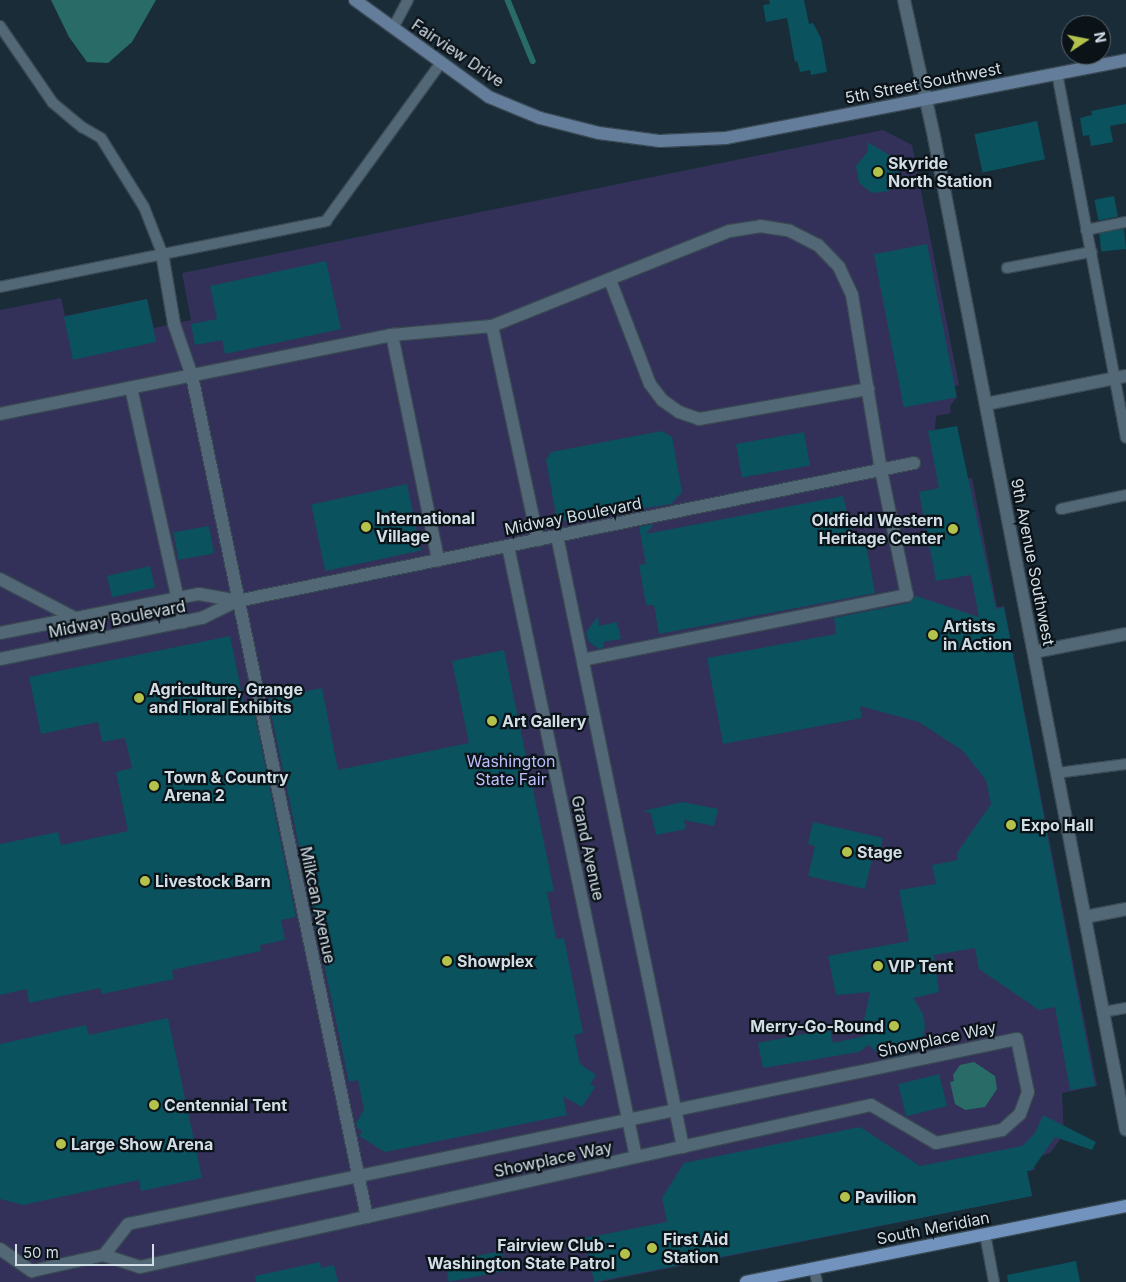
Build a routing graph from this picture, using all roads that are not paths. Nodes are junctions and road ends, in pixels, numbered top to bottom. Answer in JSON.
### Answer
{"nodes":[{"id":1,"x":355,"y":0,"type":"edge"},
{"id":2,"x":408,"y":0,"type":"edge"},
{"id":3,"x":904,"y":0,"type":"edge"},
{"id":4,"x":0,"y":26,"type":"edge"},
{"id":5,"x":393,"y":28,"type":"junction"},
{"id":6,"x":1126,"y":60,"type":"edge"},
{"id":7,"x":442,"y":62,"type":"junction"},
{"id":8,"x":1057,"y":73,"type":"junction"},
{"id":9,"x":925,"y":98,"type":"junction"},
{"id":10,"x":726,"y":138,"type":"joint"},
{"id":11,"x":1126,"y":222,"type":"edge"},
{"id":12,"x":1086,"y":230,"type":"junction"},
{"id":13,"x":1091,"y":252,"type":"junction"},
{"id":14,"x":162,"y":253,"type":"junction"},
{"id":15,"x":1007,"y":268,"type":"dead end"},
{"id":16,"x":610,"y":280,"type":"junction"},
{"id":17,"x":0,"y":287,"type":"edge"},
{"id":18,"x":492,"y":326,"type":"junction"},
{"id":19,"x":392,"y":335,"type":"junction"},
{"id":20,"x":192,"y":376,"type":"junction"},
{"id":21,"x":1120,"y":378,"type":"edge"},
{"id":22,"x":131,"y":388,"type":"junction"},
{"id":23,"x":868,"y":389,"type":"junction"},
{"id":24,"x":986,"y":404,"type":"junction"},
{"id":25,"x":0,"y":414,"type":"edge"},
{"id":26,"x":1126,"y":438,"type":"edge"},
{"id":27,"x":914,"y":463,"type":"dead end"},
{"id":28,"x":881,"y":470,"type":"junction"},
{"id":29,"x":1126,"y":496,"type":"edge"},
{"id":30,"x":1061,"y":509,"type":"dead end"},
{"id":31,"x":557,"y":536,"type":"junction"},
{"id":32,"x":538,"y":540,"type":"junction"},
{"id":33,"x":508,"y":546,"type":"junction"},
{"id":34,"x":438,"y":560,"type":"junction"},
{"id":35,"x":0,"y":578,"type":"edge"},
{"id":36,"x":177,"y":598,"type":"junction"},
{"id":37,"x":237,"y":601,"type":"junction"},
{"id":38,"x":75,"y":618,"type":"junction"},
{"id":39,"x":183,"y":622,"type":"junction"},
{"id":40,"x":0,"y":633,"type":"edge"},
{"id":41,"x":1126,"y":634,"type":"edge"},
{"id":42,"x":1034,"y":652,"type":"junction"},
{"id":43,"x":0,"y":659,"type":"edge"},
{"id":44,"x":583,"y":660,"type":"junction"},
{"id":45,"x":1126,"y":764,"type":"edge"},
{"id":46,"x":1057,"y":773,"type":"junction"},
{"id":47,"x":1126,"y":909,"type":"edge"},
{"id":48,"x":1085,"y":917,"type":"junction"},
{"id":49,"x":1126,"y":1008,"type":"edge"},
{"id":50,"x":1103,"y":1012,"type":"junction"},
{"id":51,"x":676,"y":1110,"type":"junction"},
{"id":52,"x":628,"y":1120,"type":"junction"},
{"id":53,"x":1126,"y":1130,"type":"edge"},
{"id":54,"x":683,"y":1147,"type":"junction"},
{"id":55,"x":636,"y":1157,"type":"junction"},
{"id":56,"x":359,"y":1176,"type":"junction"},
{"id":57,"x":1126,"y":1206,"type":"edge"},
{"id":58,"x":367,"y":1216,"type":"junction"},
{"id":59,"x":985,"y":1234,"type":"junction"},
{"id":60,"x":0,"y":1249,"type":"edge"},
{"id":61,"x":104,"y":1255,"type":"junction"},
{"id":62,"x":814,"y":1268,"type":"junction"},
{"id":63,"x":762,"y":1280,"type":"edge"},
{"id":64,"x":746,"y":1282,"type":"edge"},
{"id":65,"x":817,"y":1282,"type":"edge"},
{"id":66,"x":994,"y":1282,"type":"edge"}],
"edges":[{"from":1,"to":5,"type":"main road","name":"Fairview Drive"},
{"from":2,"to":5,"type":"lane"},
{"from":3,"to":9,"type":"street","name":"9th Avenue Southwest"},
{"from":4,"to":14,"type":"lane"},
{"from":5,"to":7,"type":"main road","name":"Fairview Drive"},
{"from":6,"to":8,"type":"main road","name":"5th Street Southwest"},
{"from":7,"to":10,"type":"main road","name":"Fairview Drive"},
{"from":7,"to":14,"type":"lane"},
{"from":8,"to":9,"type":"main road","name":"5th Street Southwest"},
{"from":8,"to":12,"type":"lane"},
{"from":9,"to":10,"type":"main road","name":"5th Street Southwest"},
{"from":9,"to":24,"type":"street","name":"9th Avenue Southwest"},
{"from":11,"to":12,"type":"lane"},
{"from":12,"to":13,"type":"lane"},
{"from":13,"to":15,"type":"lane"},
{"from":13,"to":21,"type":"lane"},
{"from":14,"to":17,"type":"lane"},
{"from":14,"to":20,"type":"street","name":"Milkcan Avenue"},
{"from":16,"to":18,"type":"street"},
{"from":16,"to":23,"type":"street"},
{"from":16,"to":23,"type":"street"},
{"from":18,"to":19,"type":"street"},
{"from":18,"to":32,"type":"street"},
{"from":19,"to":20,"type":"street"},
{"from":19,"to":34,"type":"street"},
{"from":20,"to":22,"type":"street"},
{"from":20,"to":37,"type":"street","name":"Milkcan Avenue"},
{"from":21,"to":24,"type":"street"},
{"from":21,"to":26,"type":"lane"},
{"from":22,"to":25,"type":"street"},
{"from":22,"to":36,"type":"street"},
{"from":23,"to":28,"type":"street"},
{"from":24,"to":42,"type":"street","name":"9th Avenue Southwest"},
{"from":27,"to":28,"type":"street","name":"Midway Boulevard"},
{"from":28,"to":31,"type":"street","name":"Midway Boulevard"},
{"from":28,"to":44,"type":"street"},
{"from":29,"to":30,"type":"lane"},
{"from":31,"to":32,"type":"street","name":"Midway Boulevard"},
{"from":31,"to":44,"type":"street","name":"Grand Avenue"},
{"from":32,"to":33,"type":"street","name":"Midway Boulevard"},
{"from":33,"to":34,"type":"street","name":"Midway Boulevard"},
{"from":33,"to":52,"type":"street","name":"Grand Avenue"},
{"from":34,"to":37,"type":"street","name":"Midway Boulevard"},
{"from":35,"to":38,"type":"street"},
{"from":36,"to":37,"type":"street","name":"Midway Boulevard"},
{"from":36,"to":38,"type":"street","name":"Midway Boulevard"},
{"from":36,"to":39,"type":"street"},
{"from":37,"to":39,"type":"street","name":"Midway Boulevard"},
{"from":37,"to":56,"type":"street","name":"Milkcan Avenue"},
{"from":38,"to":40,"type":"street","name":"Midway Boulevard"},
{"from":39,"to":43,"type":"street","name":"Midway Boulevard"},
{"from":41,"to":42,"type":"street"},
{"from":42,"to":46,"type":"street","name":"9th Avenue Southwest"},
{"from":44,"to":51,"type":"street","name":"Grand Avenue"},
{"from":45,"to":46,"type":"lane"},
{"from":46,"to":48,"type":"street","name":"9th Avenue Southwest"},
{"from":47,"to":48,"type":"street"},
{"from":48,"to":50,"type":"street","name":"9th Avenue Southwest"},
{"from":49,"to":50,"type":"lane"},
{"from":50,"to":53,"type":"street","name":"9th Avenue Southwest"},
{"from":51,"to":52,"type":"street","name":"Showplace Way"},
{"from":51,"to":54,"type":"street","name":"Grand Avenue"},
{"from":51,"to":54,"type":"street","name":"Showplace Way"},
{"from":52,"to":55,"type":"street","name":"Grand Avenue"},
{"from":52,"to":56,"type":"street","name":"Showplace Way"},
{"from":54,"to":55,"type":"street","name":"Showplace Way"},
{"from":55,"to":58,"type":"street","name":"Showplace Way"},
{"from":56,"to":58,"type":"street","name":"Milkcan Avenue"},
{"from":56,"to":61,"type":"street","name":"Showplace Way"},
{"from":57,"to":59,"type":"main road","name":"South Meridian"},
{"from":58,"to":61,"type":"street","name":"Showplace Way"},
{"from":59,"to":62,"type":"main road","name":"South Meridian"},
{"from":59,"to":66,"type":"lane"},
{"from":60,"to":61,"type":"street"},
{"from":62,"to":63,"type":"main road","name":"South Meridian"},
{"from":62,"to":65,"type":"lane"},
{"from":63,"to":64,"type":"main road","name":"South Meridian"}]}
